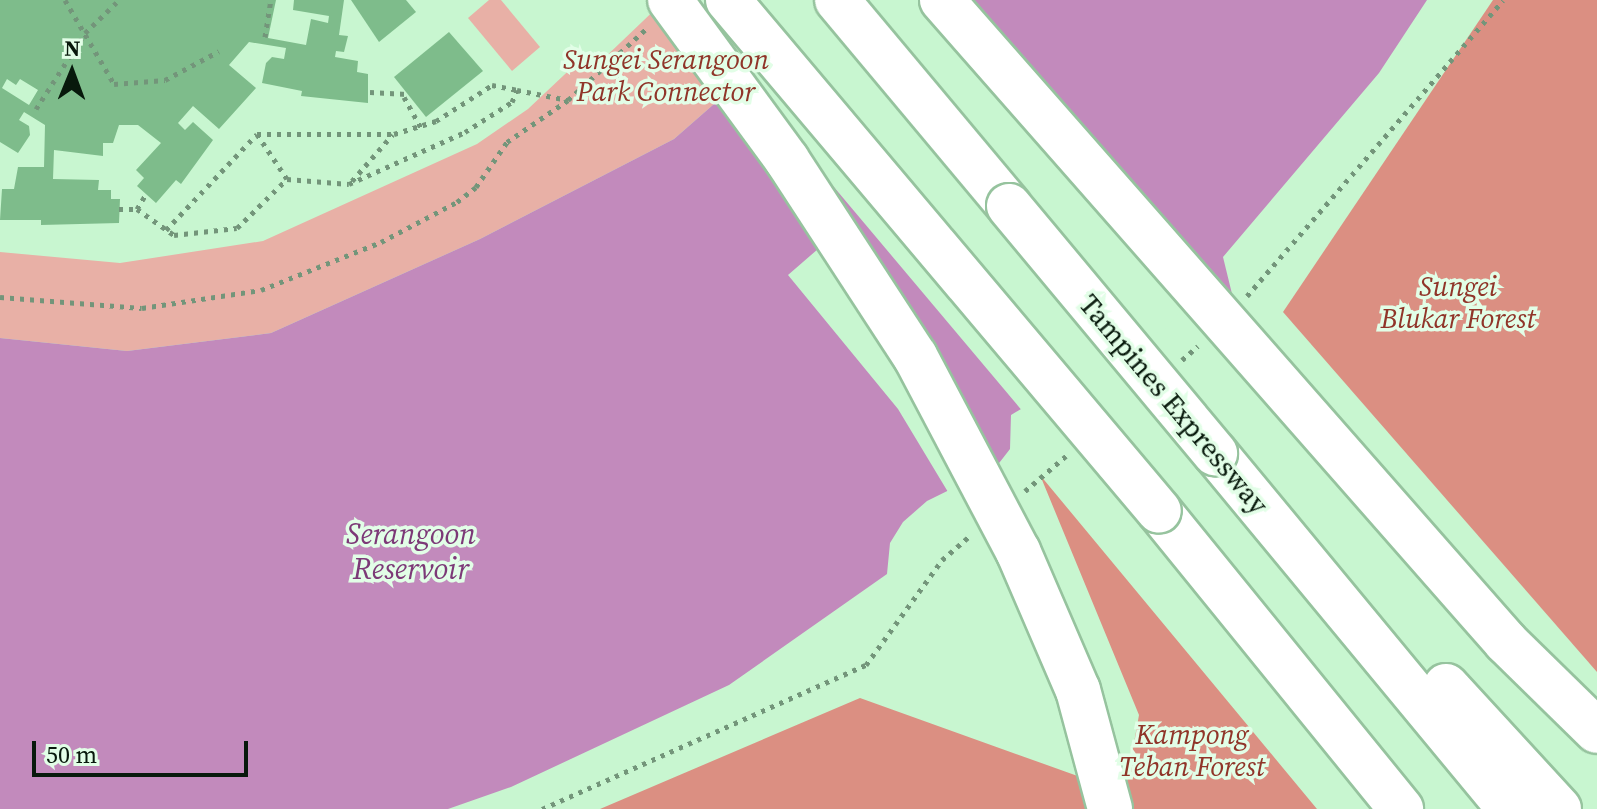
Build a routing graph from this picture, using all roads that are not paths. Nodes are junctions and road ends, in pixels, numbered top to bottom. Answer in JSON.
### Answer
{"nodes":[{"id":1,"x":728,"y":0,"type":"edge"},
{"id":2,"x":837,"y":0,"type":"edge"},
{"id":3,"x":942,"y":0,"type":"edge"},
{"id":4,"x":663,"y":9,"type":"edge"},
{"id":5,"x":1350,"y":612,"type":"junction"},
{"id":6,"x":1597,"y":731,"type":"edge"},
{"id":7,"x":1110,"y":809,"type":"edge"},
{"id":8,"x":1401,"y":809,"type":"edge"},
{"id":9,"x":1510,"y":809,"type":"edge"},
{"id":10,"x":1559,"y":809,"type":"edge"}],
"edges":[{"from":1,"to":8,"type":"highway","bridge":true},
{"from":2,"to":5,"type":"highway","name":"Tampines Expressway","bridge":true},
{"from":3,"to":6,"type":"highway","bridge":true},
{"from":4,"to":7,"type":"highway","bridge":true},
{"from":5,"to":9,"type":"highway","name":"Tampines Expressway"},
{"from":5,"to":10,"type":"highway"}]}
